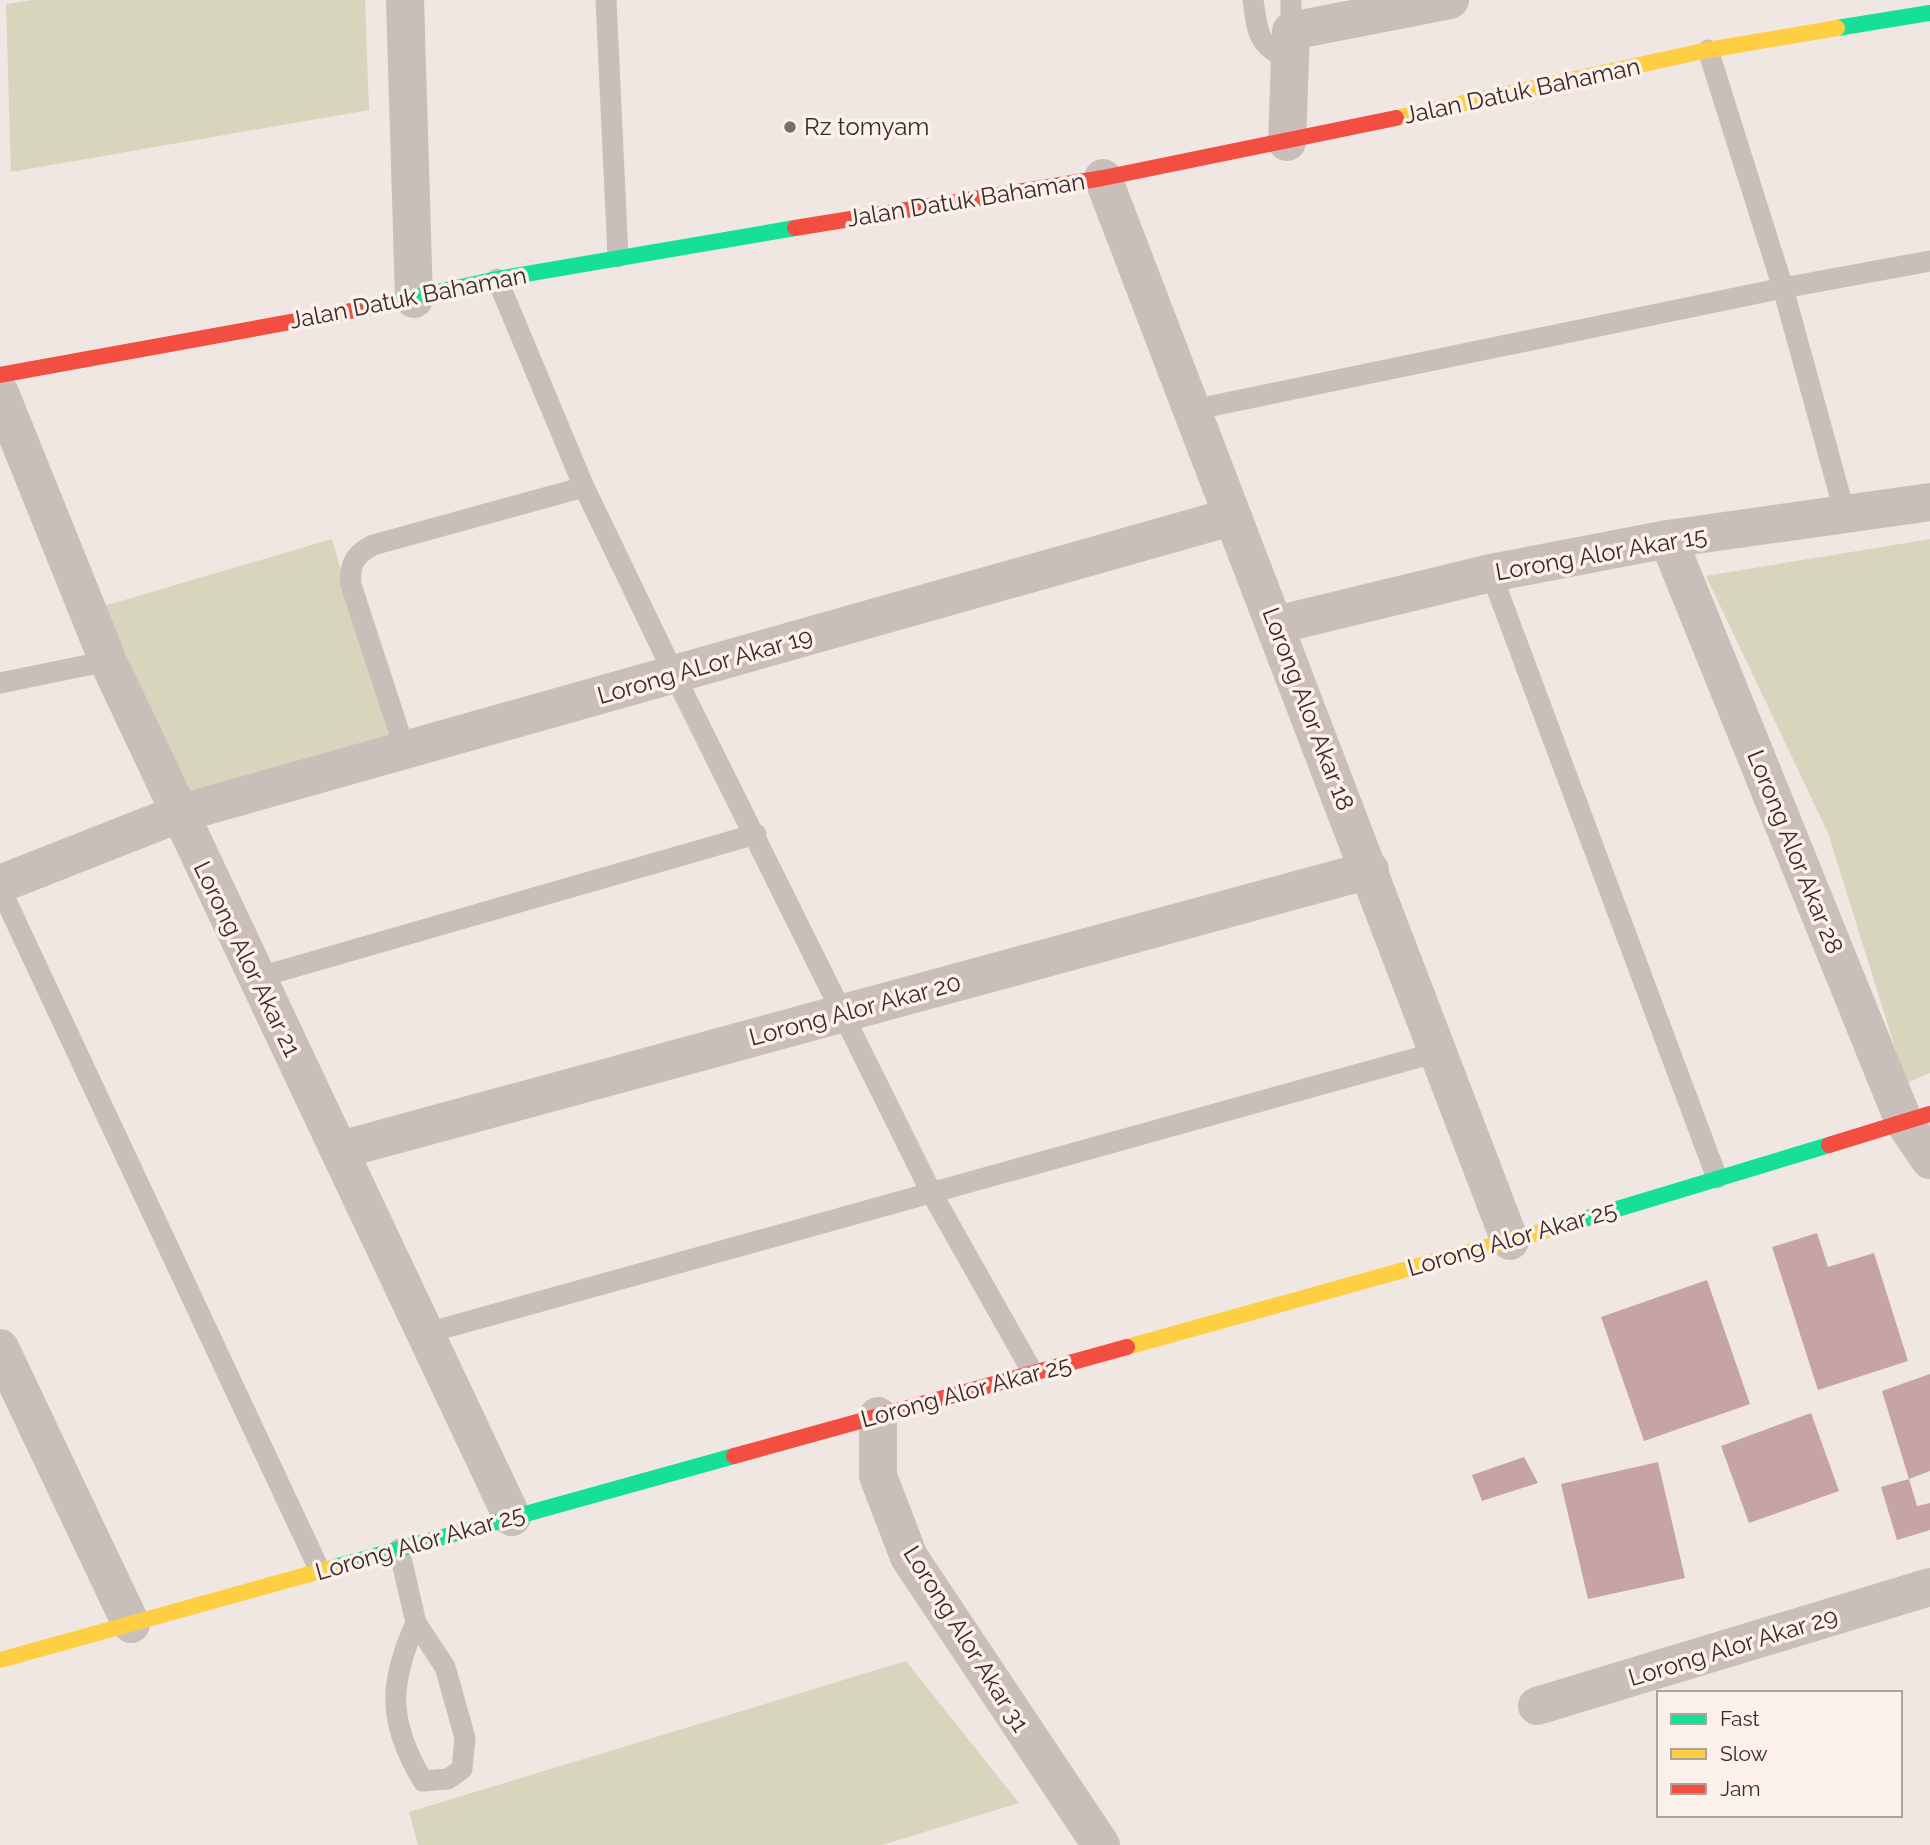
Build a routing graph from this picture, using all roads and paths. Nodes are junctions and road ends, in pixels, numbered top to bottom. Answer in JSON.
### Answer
{"nodes":[{"id":1,"x":404,"y":0,"type":"edge"},
{"id":2,"x":606,"y":0,"type":"edge"},
{"id":3,"x":1253,"y":0,"type":"edge"},
{"id":4,"x":1450,"y":0,"type":"edge"},
{"id":5,"x":1916,"y":10,"type":"edge"},
{"id":6,"x":1291,"y":31,"type":"edge"},
{"id":7,"x":1708,"y":50,"type":"junction"},
{"id":8,"x":1287,"y":142,"type":"junction"},
{"id":9,"x":1104,"y":178,"type":"junction"},
{"id":10,"x":618,"y":257,"type":"junction"},
{"id":11,"x":1930,"y":261,"type":"edge"},
{"id":12,"x":497,"y":279,"type":"junction"},
{"id":13,"x":1783,"y":288,"type":"junction"},
{"id":14,"x":414,"y":299,"type":"junction"},
{"id":15,"x":0,"y":375,"type":"edge"},
{"id":16,"x":0,"y":393,"type":"edge"},
{"id":17,"x":1192,"y":410,"type":"junction"},
{"id":18,"x":12,"y":458,"type":"edge"},
{"id":19,"x":583,"y":487,"type":"junction"},
{"id":20,"x":1930,"y":502,"type":"edge"},
{"id":21,"x":1845,"y":514,"type":"junction"},
{"id":22,"x":1231,"y":517,"type":"junction"},
{"id":23,"x":1668,"y":539,"type":"junction"},
{"id":24,"x":1491,"y":573,"type":"junction"},
{"id":25,"x":1276,"y":625,"type":"junction"},
{"id":26,"x":108,"y":662,"type":"junction"},
{"id":27,"x":674,"y":674,"type":"junction"},
{"id":28,"x":0,"y":683,"type":"edge"},
{"id":29,"x":405,"y":750,"type":"junction"},
{"id":30,"x":178,"y":814,"type":"junction"},
{"id":31,"x":756,"y":834,"type":"junction"},
{"id":32,"x":1370,"y":870,"type":"junction"},
{"id":33,"x":0,"y":886,"type":"edge"},
{"id":34,"x":256,"y":978,"type":"junction"},
{"id":35,"x":844,"y":1013,"type":"junction"},
{"id":36,"x":1438,"y":1052,"type":"junction"},
{"id":37,"x":1917,"y":1118,"type":"edge"},
{"id":38,"x":340,"y":1150,"type":"junction"},
{"id":39,"x":1930,"y":1160,"type":"edge"},
{"id":40,"x":1717,"y":1178,"type":"junction"},
{"id":41,"x":931,"y":1192,"type":"junction"},
{"id":42,"x":1510,"y":1241,"type":"junction"},
{"id":43,"x":423,"y":1334,"type":"junction"},
{"id":44,"x":0,"y":1348,"type":"edge"},
{"id":45,"x":1033,"y":1373,"type":"junction"},
{"id":46,"x":877,"y":1416,"type":"junction"},
{"id":47,"x":512,"y":1517,"type":"junction"},
{"id":48,"x":399,"y":1549,"type":"junction"},
{"id":49,"x":320,"y":1571,"type":"junction"},
{"id":50,"x":1930,"y":1587,"type":"edge"},
{"id":51,"x":416,"y":1623,"type":"junction"},
{"id":52,"x":131,"y":1624,"type":"junction"},
{"id":53,"x":0,"y":1660,"type":"edge"},
{"id":54,"x":1537,"y":1706,"type":"dead end"},
{"id":55,"x":1101,"y":1845,"type":"edge"}],
"edges":[{"from":1,"to":14,"type":"street"},
{"from":2,"to":10,"type":"lane"},
{"from":3,"to":6,"type":"lane"},
{"from":4,"to":6,"type":"street"},
{"from":5,"to":7,"type":"street","name":"Jalan Datuk Bahaman"},
{"from":6,"to":8,"type":"street"},
{"from":7,"to":8,"type":"street","name":"Jalan Datuk Bahaman"},
{"from":7,"to":13,"type":"lane"},
{"from":8,"to":9,"type":"street","name":"Jalan Datuk Bahaman"},
{"from":9,"to":10,"type":"street","name":"Jalan Datuk Bahaman"},
{"from":9,"to":17,"type":"street","name":"Lorong Alor Akar 18"},
{"from":10,"to":12,"type":"street","name":"Jalan Datuk Bahaman"},
{"from":11,"to":13,"type":"lane"},
{"from":12,"to":14,"type":"street","name":"Jalan Datuk Bahaman"},
{"from":12,"to":19,"type":"lane"},
{"from":13,"to":17,"type":"lane"},
{"from":13,"to":21,"type":"lane"},
{"from":14,"to":15,"type":"street","name":"Jalan Datuk Bahaman"},
{"from":16,"to":18,"type":"street","name":"Lorong Alor Akar 21"},
{"from":17,"to":22,"type":"street","name":"Lorong Alor Akar 18"},
{"from":18,"to":26,"type":"street","name":"Lorong Alor Akar 21"},
{"from":19,"to":27,"type":"lane"},
{"from":19,"to":29,"type":"lane"},
{"from":20,"to":21,"type":"street","name":"Lorong Alor Akar 15"},
{"from":21,"to":23,"type":"street","name":"Lorong Alor Akar 15"},
{"from":22,"to":25,"type":"street","name":"Lorong Alor Akar 18"},
{"from":22,"to":27,"type":"street","name":"Lorong ALor Akar 19"},
{"from":23,"to":24,"type":"street","name":"Lorong Alor Akar 15"},
{"from":23,"to":37,"type":"street","name":"Lorong Alor Akar 28"},
{"from":24,"to":25,"type":"street","name":"Lorong Alor Akar 15"},
{"from":24,"to":40,"type":"lane"},
{"from":25,"to":32,"type":"street","name":"Lorong Alor Akar 18"},
{"from":26,"to":28,"type":"lane"},
{"from":26,"to":30,"type":"street","name":"Lorong Alor Akar 21"},
{"from":27,"to":29,"type":"street","name":"Lorong ALor Akar 19"},
{"from":27,"to":31,"type":"lane"},
{"from":29,"to":30,"type":"street","name":"Lorong ALor Akar 19"},
{"from":30,"to":33,"type":"street","name":"Lorong ALor Akar 19"},
{"from":30,"to":34,"type":"street","name":"Lorong Alor Akar 21"},
{"from":31,"to":34,"type":"lane"},
{"from":31,"to":35,"type":"lane"},
{"from":32,"to":35,"type":"street","name":"Lorong Alor Akar 20"},
{"from":32,"to":36,"type":"street","name":"Lorong Alor Akar 18"},
{"from":33,"to":49,"type":"lane"},
{"from":34,"to":38,"type":"street","name":"Lorong Alor Akar 21"},
{"from":35,"to":38,"type":"street","name":"Lorong Alor Akar 20"},
{"from":35,"to":41,"type":"lane"},
{"from":36,"to":41,"type":"lane"},
{"from":36,"to":42,"type":"street","name":"Lorong Alor Akar 18"},
{"from":37,"to":39,"type":"street","name":"Lorong Alor Akar 28"},
{"from":37,"to":40,"type":"street","name":"Lorong Alor Akar 25"},
{"from":38,"to":43,"type":"street","name":"Lorong Alor Akar 21"},
{"from":40,"to":42,"type":"street","name":"Lorong Alor Akar 25"},
{"from":41,"to":43,"type":"lane"},
{"from":41,"to":45,"type":"lane"},
{"from":42,"to":45,"type":"street","name":"Lorong Alor Akar 25"},
{"from":43,"to":47,"type":"street","name":"Lorong Alor Akar 21"},
{"from":44,"to":52,"type":"street"},
{"from":45,"to":46,"type":"street","name":"Lorong Alor Akar 25"},
{"from":46,"to":47,"type":"street","name":"Lorong Alor Akar 25"},
{"from":46,"to":55,"type":"street","name":"Lorong Alor Akar 31"},
{"from":47,"to":48,"type":"street","name":"Lorong Alor Akar 25"},
{"from":48,"to":49,"type":"street","name":"Lorong Alor Akar 25"},
{"from":48,"to":51,"type":"lane"},
{"from":49,"to":52,"type":"street","name":"Lorong Alor Akar 25"},
{"from":50,"to":54,"type":"street","name":"Lorong Alor Akar 29"},
{"from":51,"to":51,"type":"lane"},
{"from":52,"to":53,"type":"street","name":"Lorong Alor Akar 25"}]}
